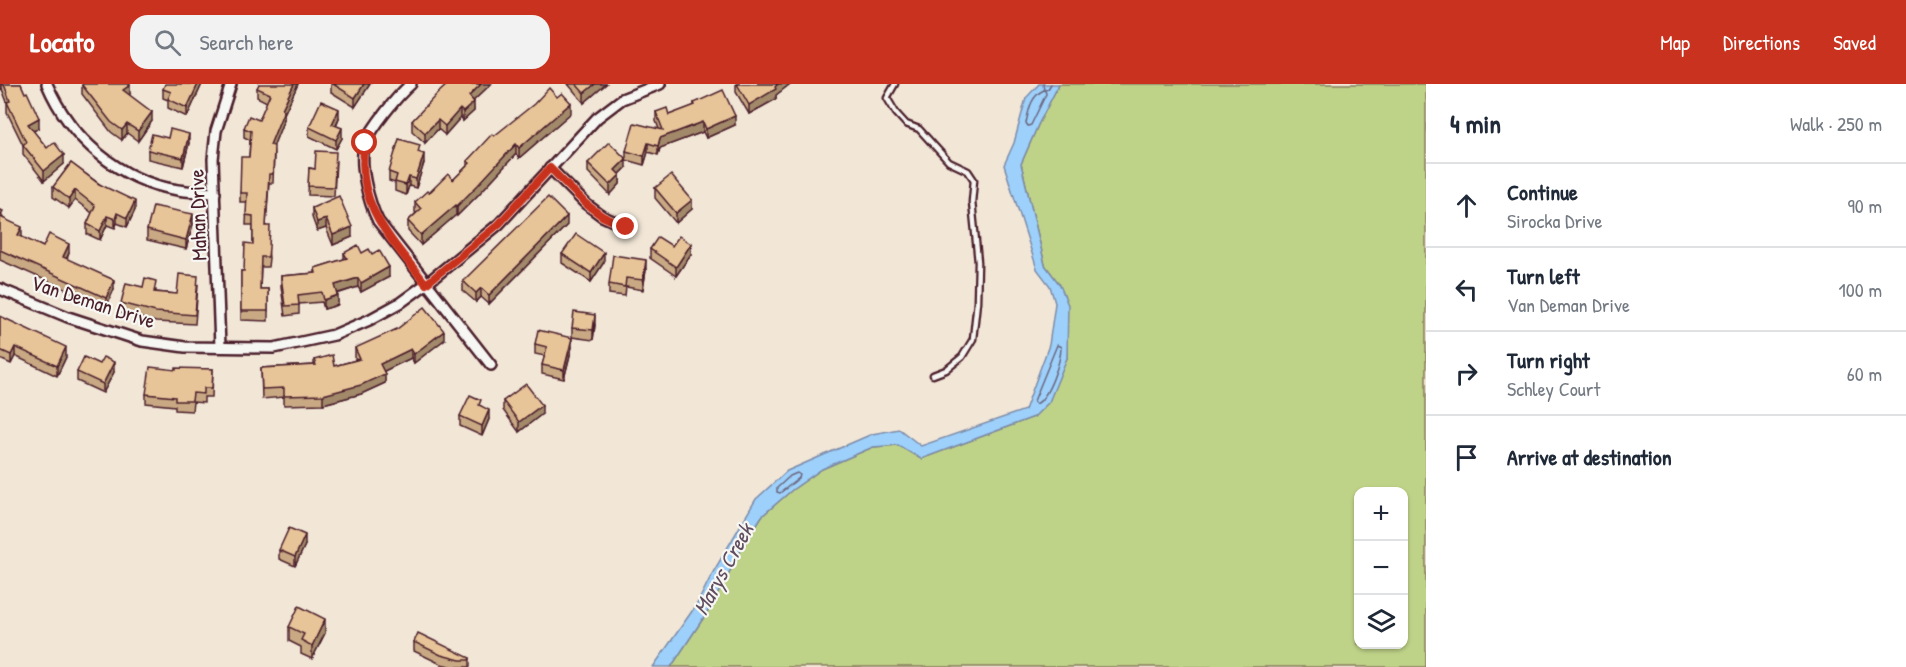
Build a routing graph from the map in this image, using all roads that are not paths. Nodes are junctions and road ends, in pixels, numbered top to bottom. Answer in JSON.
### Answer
{"nodes":[{"id":1,"x":47,"y":84,"type":"edge"},
{"id":2,"x":231,"y":84,"type":"edge"},
{"id":3,"x":411,"y":84,"type":"edge"},
{"id":4,"x":660,"y":84,"type":"edge"},
{"id":5,"x":895,"y":84,"type":"edge"},
{"id":6,"x":550,"y":168,"type":"junction"},
{"id":7,"x":215,"y":193,"type":"junction"},
{"id":8,"x":626,"y":227,"type":"dead end"},
{"id":9,"x":426,"y":284,"type":"junction"},
{"id":10,"x":0,"y":289,"type":"edge"},
{"id":11,"x":220,"y":347,"type":"junction"},
{"id":12,"x":491,"y":365,"type":"dead end"},
{"id":13,"x":933,"y":375,"type":"dead end"}],
"edges":[{"from":1,"to":7,"type":"street"},
{"from":2,"to":7,"type":"street","name":"Mahan Drive"},
{"from":3,"to":9,"type":"street"},
{"from":4,"to":6,"type":"street","name":"Van Deman Drive"},
{"from":5,"to":13,"type":"lane"},
{"from":6,"to":8,"type":"street"},
{"from":6,"to":9,"type":"street","name":"Van Deman Drive"},
{"from":7,"to":11,"type":"street","name":"Mahan Drive"},
{"from":9,"to":11,"type":"street","name":"Van Deman Drive"},
{"from":9,"to":12,"type":"street"},
{"from":10,"to":11,"type":"street","name":"Van Deman Drive"}]}
